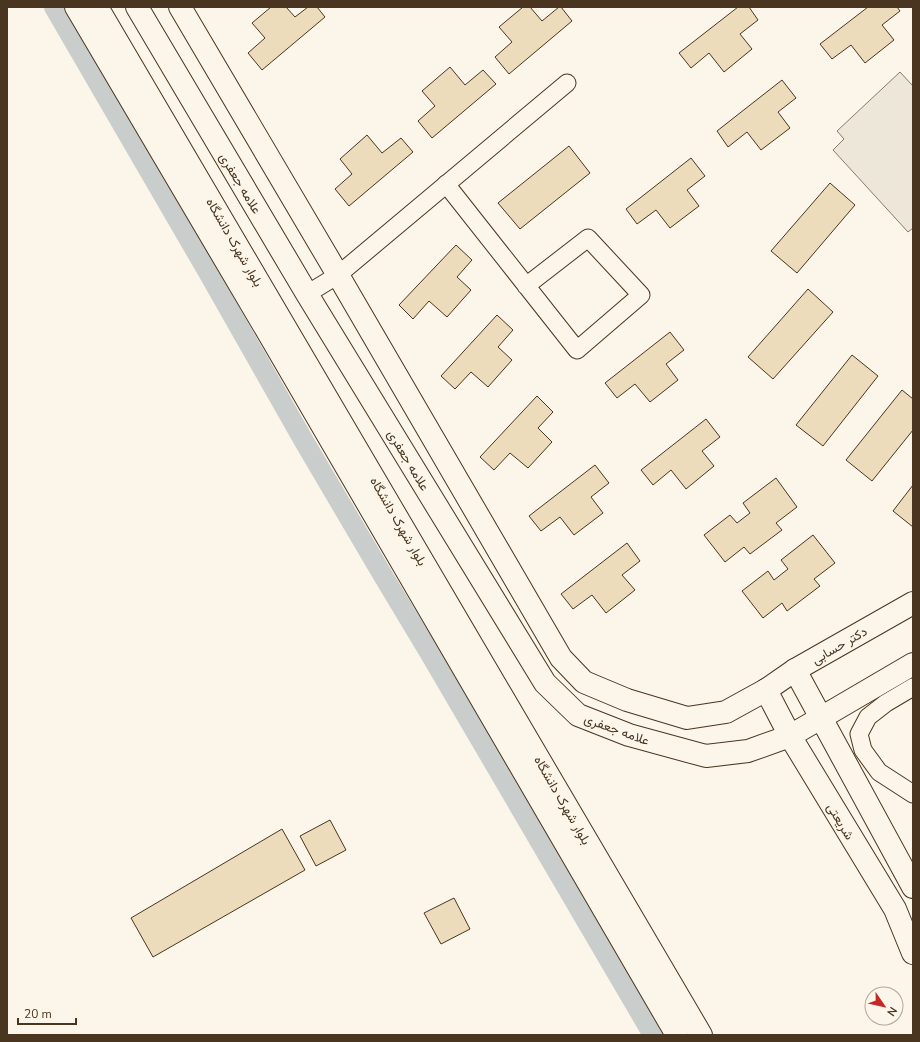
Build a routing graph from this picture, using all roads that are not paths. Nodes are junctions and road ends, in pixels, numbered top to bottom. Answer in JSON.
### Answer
{"nodes":[{"id":1,"x":76,"y":7,"type":"edge"},
{"id":2,"x":98,"y":7,"type":"edge"},
{"id":3,"x":137,"y":7,"type":"edge"},
{"id":4,"x":180,"y":7,"type":"edge"},
{"id":5,"x":567,"y":83,"type":"dead end"},
{"id":6,"x":446,"y":184,"type":"junction"},
{"id":7,"x":338,"y":275,"type":"junction"},
{"id":8,"x":526,"y":286,"type":"junction"},
{"id":9,"x":307,"y":294,"type":"junction"},
{"id":10,"x":913,"y":603,"type":"edge"},
{"id":11,"x":913,"y":664,"type":"edge"},
{"id":12,"x":795,"y":670,"type":"junction"},
{"id":13,"x":913,"y":687,"type":"edge"},
{"id":14,"x":766,"y":690,"type":"junction"},
{"id":15,"x":822,"y":718,"type":"junction"},
{"id":16,"x":790,"y":736,"type":"junction"},
{"id":17,"x":913,"y":794,"type":"edge"},
{"id":18,"x":913,"y":887,"type":"edge"},
{"id":19,"x":913,"y":953,"type":"edge"},
{"id":20,"x":677,"y":1035,"type":"edge"},
{"id":21,"x":701,"y":1035,"type":"edge"}],
"edges":[{"from":1,"to":20,"type":"street","name":"بلوار شهرک دانشگاه"},
{"from":2,"to":21,"type":"street","name":"بلوار شهرک دانشگاه"},
{"from":3,"to":9,"type":"street","name":"علامه جعفری"},
{"from":4,"to":7,"type":"street"},
{"from":5,"to":6,"type":"street"},
{"from":6,"to":7,"type":"street"},
{"from":6,"to":8,"type":"street"},
{"from":7,"to":9,"type":"street"},
{"from":7,"to":14,"type":"street"},
{"from":8,"to":8,"type":"street"},
{"from":9,"to":16,"type":"street","name":"علامه جعفری"},
{"from":10,"to":12,"type":"street","name":"دکتر حسابی"},
{"from":11,"to":15,"type":"street"},
{"from":12,"to":14,"type":"street","name":"دکتر حسابی"},
{"from":12,"to":15,"type":"street"},
{"from":13,"to":17,"type":"street"},
{"from":14,"to":16,"type":"street","name":"شریعتی"},
{"from":15,"to":16,"type":"street"},
{"from":15,"to":18,"type":"street"},
{"from":16,"to":19,"type":"street","name":"شریعتی"}]}
